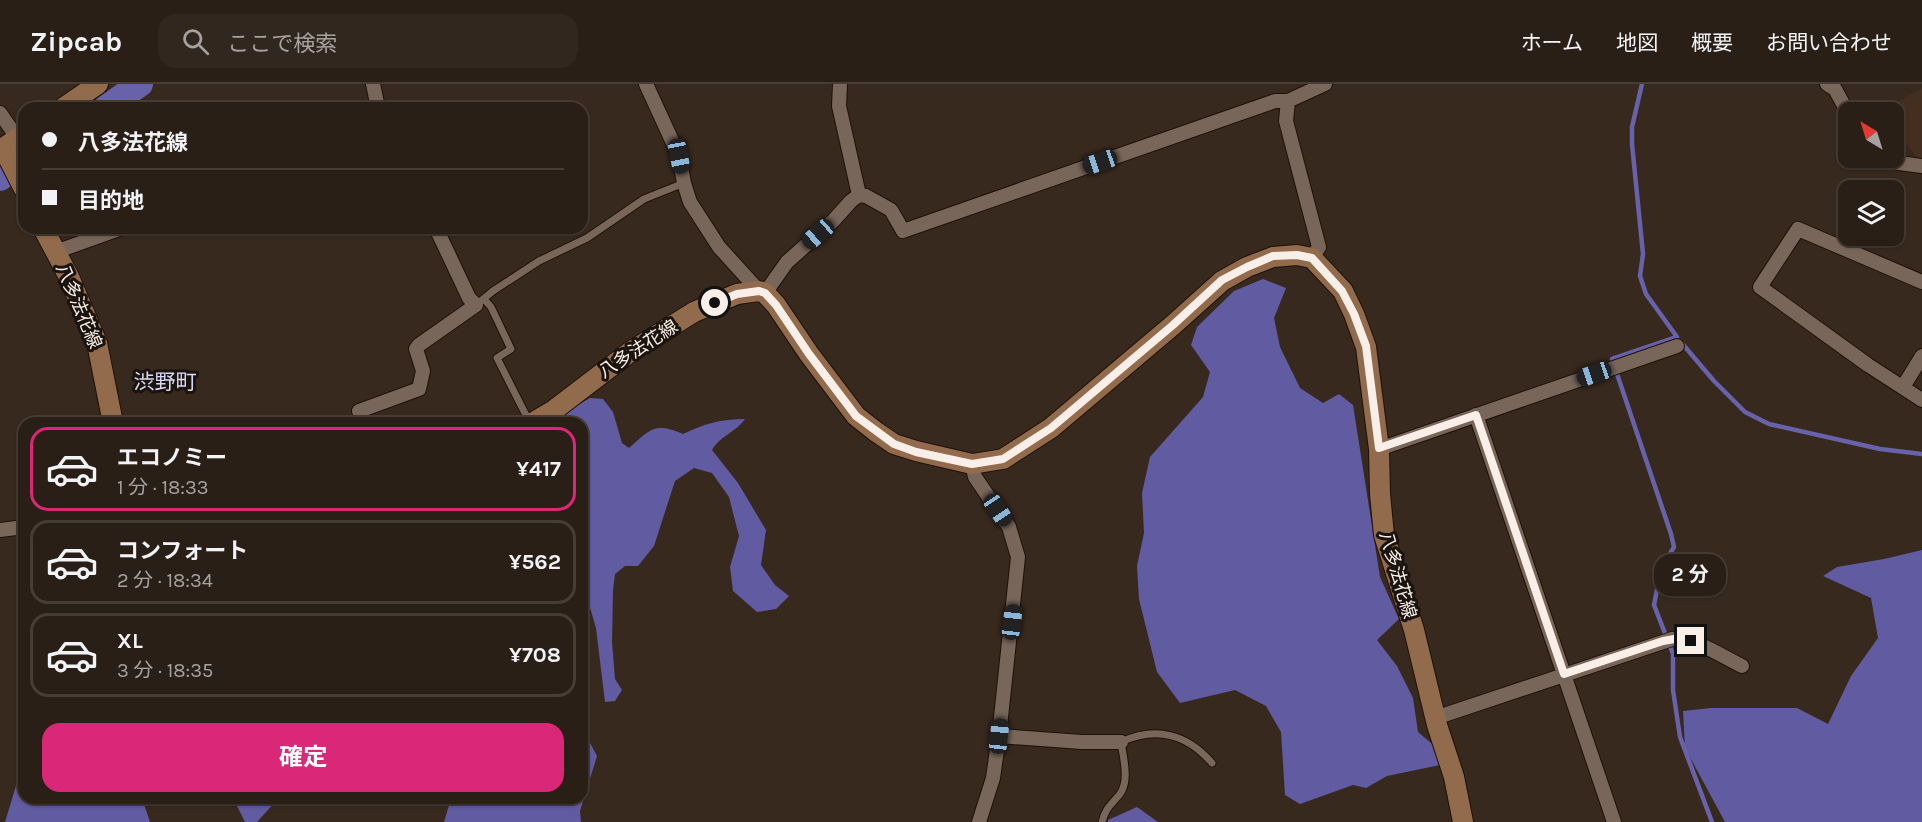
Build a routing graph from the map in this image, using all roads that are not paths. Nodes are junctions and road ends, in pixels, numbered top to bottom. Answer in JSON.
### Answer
{"nodes":[{"id":1,"x":98,"y":84,"type":"edge"},
{"id":2,"x":373,"y":84,"type":"edge"},
{"id":3,"x":646,"y":84,"type":"edge"},
{"id":4,"x":840,"y":84,"type":"edge"},
{"id":5,"x":1325,"y":84,"type":"edge"},
{"id":6,"x":1827,"y":84,"type":"edge"},
{"id":7,"x":1288,"y":101,"type":"junction"},
{"id":8,"x":72,"y":102,"type":"edge"},
{"id":9,"x":377,"y":102,"type":"edge"},
{"id":10,"x":1842,"y":102,"type":"edge"},
{"id":11,"x":0,"y":113,"type":"edge"},
{"id":12,"x":11,"y":146,"type":"edge"},
{"id":13,"x":1904,"y":164,"type":"edge"},
{"id":14,"x":1922,"y":166,"type":"edge"},
{"id":15,"x":18,"y":171,"type":"edge"},
{"id":16,"x":684,"y":183,"type":"junction"},
{"id":17,"x":859,"y":195,"type":"junction"},
{"id":18,"x":46,"y":234,"type":"edge"},
{"id":19,"x":105,"y":234,"type":"edge"},
{"id":20,"x":439,"y":234,"type":"edge"},
{"id":21,"x":55,"y":252,"type":"junction"},
{"id":22,"x":1312,"y":258,"type":"junction"},
{"id":23,"x":1922,"y":282,"type":"edge"},
{"id":24,"x":762,"y":292,"type":"junction"},
{"id":25,"x":480,"y":302,"type":"junction"},
{"id":26,"x":1677,"y":346,"type":"dead end"},
{"id":27,"x":1922,"y":356,"type":"edge"},
{"id":28,"x":1903,"y":387,"type":"junction"},
{"id":29,"x":1922,"y":400,"type":"edge"},
{"id":30,"x":1476,"y":415,"type":"junction"},
{"id":31,"x":112,"y":417,"type":"edge"},
{"id":32,"x":362,"y":417,"type":"edge"},
{"id":33,"x":528,"y":417,"type":"edge"},
{"id":34,"x":542,"y":417,"type":"edge"},
{"id":35,"x":1379,"y":448,"type":"junction"},
{"id":36,"x":972,"y":464,"type":"junction"},
{"id":37,"x":18,"y":528,"type":"edge"},
{"id":38,"x":0,"y":530,"type":"edge"},
{"id":39,"x":1742,"y":666,"type":"dead end"},
{"id":40,"x":1564,"y":674,"type":"junction"},
{"id":41,"x":1435,"y":718,"type":"junction"},
{"id":42,"x":999,"y":736,"type":"junction"},
{"id":43,"x":1121,"y":742,"type":"junction"},
{"id":44,"x":1212,"y":763,"type":"dead end"},
{"id":45,"x":979,"y":822,"type":"edge"},
{"id":46,"x":1102,"y":822,"type":"edge"},
{"id":47,"x":1463,"y":822,"type":"edge"},
{"id":48,"x":1614,"y":822,"type":"edge"}],
"edges":[{"from":1,"to":8,"type":"main road"},
{"from":2,"to":9,"type":"street"},
{"from":3,"to":16,"type":"street"},
{"from":4,"to":17,"type":"street"},
{"from":5,"to":7,"type":"street"},
{"from":6,"to":10,"type":"street"},
{"from":7,"to":17,"type":"street"},
{"from":7,"to":22,"type":"street"},
{"from":11,"to":12,"type":"street"},
{"from":12,"to":15,"type":"main road"},
{"from":13,"to":14,"type":"street"},
{"from":16,"to":24,"type":"street"},
{"from":16,"to":25,"type":"lane"},
{"from":17,"to":24,"type":"street"},
{"from":18,"to":21,"type":"main road","name":"八多法花線"},
{"from":19,"to":21,"type":"street"},
{"from":20,"to":25,"type":"street"},
{"from":21,"to":31,"type":"main road","name":"八多法花線"},
{"from":22,"to":35,"type":"main road","name":"八多法花線"},
{"from":22,"to":36,"type":"main road"},
{"from":23,"to":28,"type":"street"},
{"from":24,"to":34,"type":"main road","name":"八多法花線"},
{"from":24,"to":36,"type":"main road"},
{"from":25,"to":32,"type":"street"},
{"from":25,"to":33,"type":"lane"},
{"from":26,"to":30,"type":"street"},
{"from":27,"to":28,"type":"street"},
{"from":28,"to":29,"type":"street"},
{"from":30,"to":35,"type":"street"},
{"from":30,"to":40,"type":"street"},
{"from":35,"to":41,"type":"main road","name":"八多法花線"},
{"from":36,"to":42,"type":"street"},
{"from":37,"to":38,"type":"street"},
{"from":39,"to":40,"type":"street"},
{"from":40,"to":41,"type":"street"},
{"from":40,"to":48,"type":"street"},
{"from":41,"to":47,"type":"main road","name":"八多法花線"},
{"from":42,"to":43,"type":"street"},
{"from":42,"to":45,"type":"street"},
{"from":43,"to":44,"type":"lane"},
{"from":43,"to":46,"type":"lane"}]}
